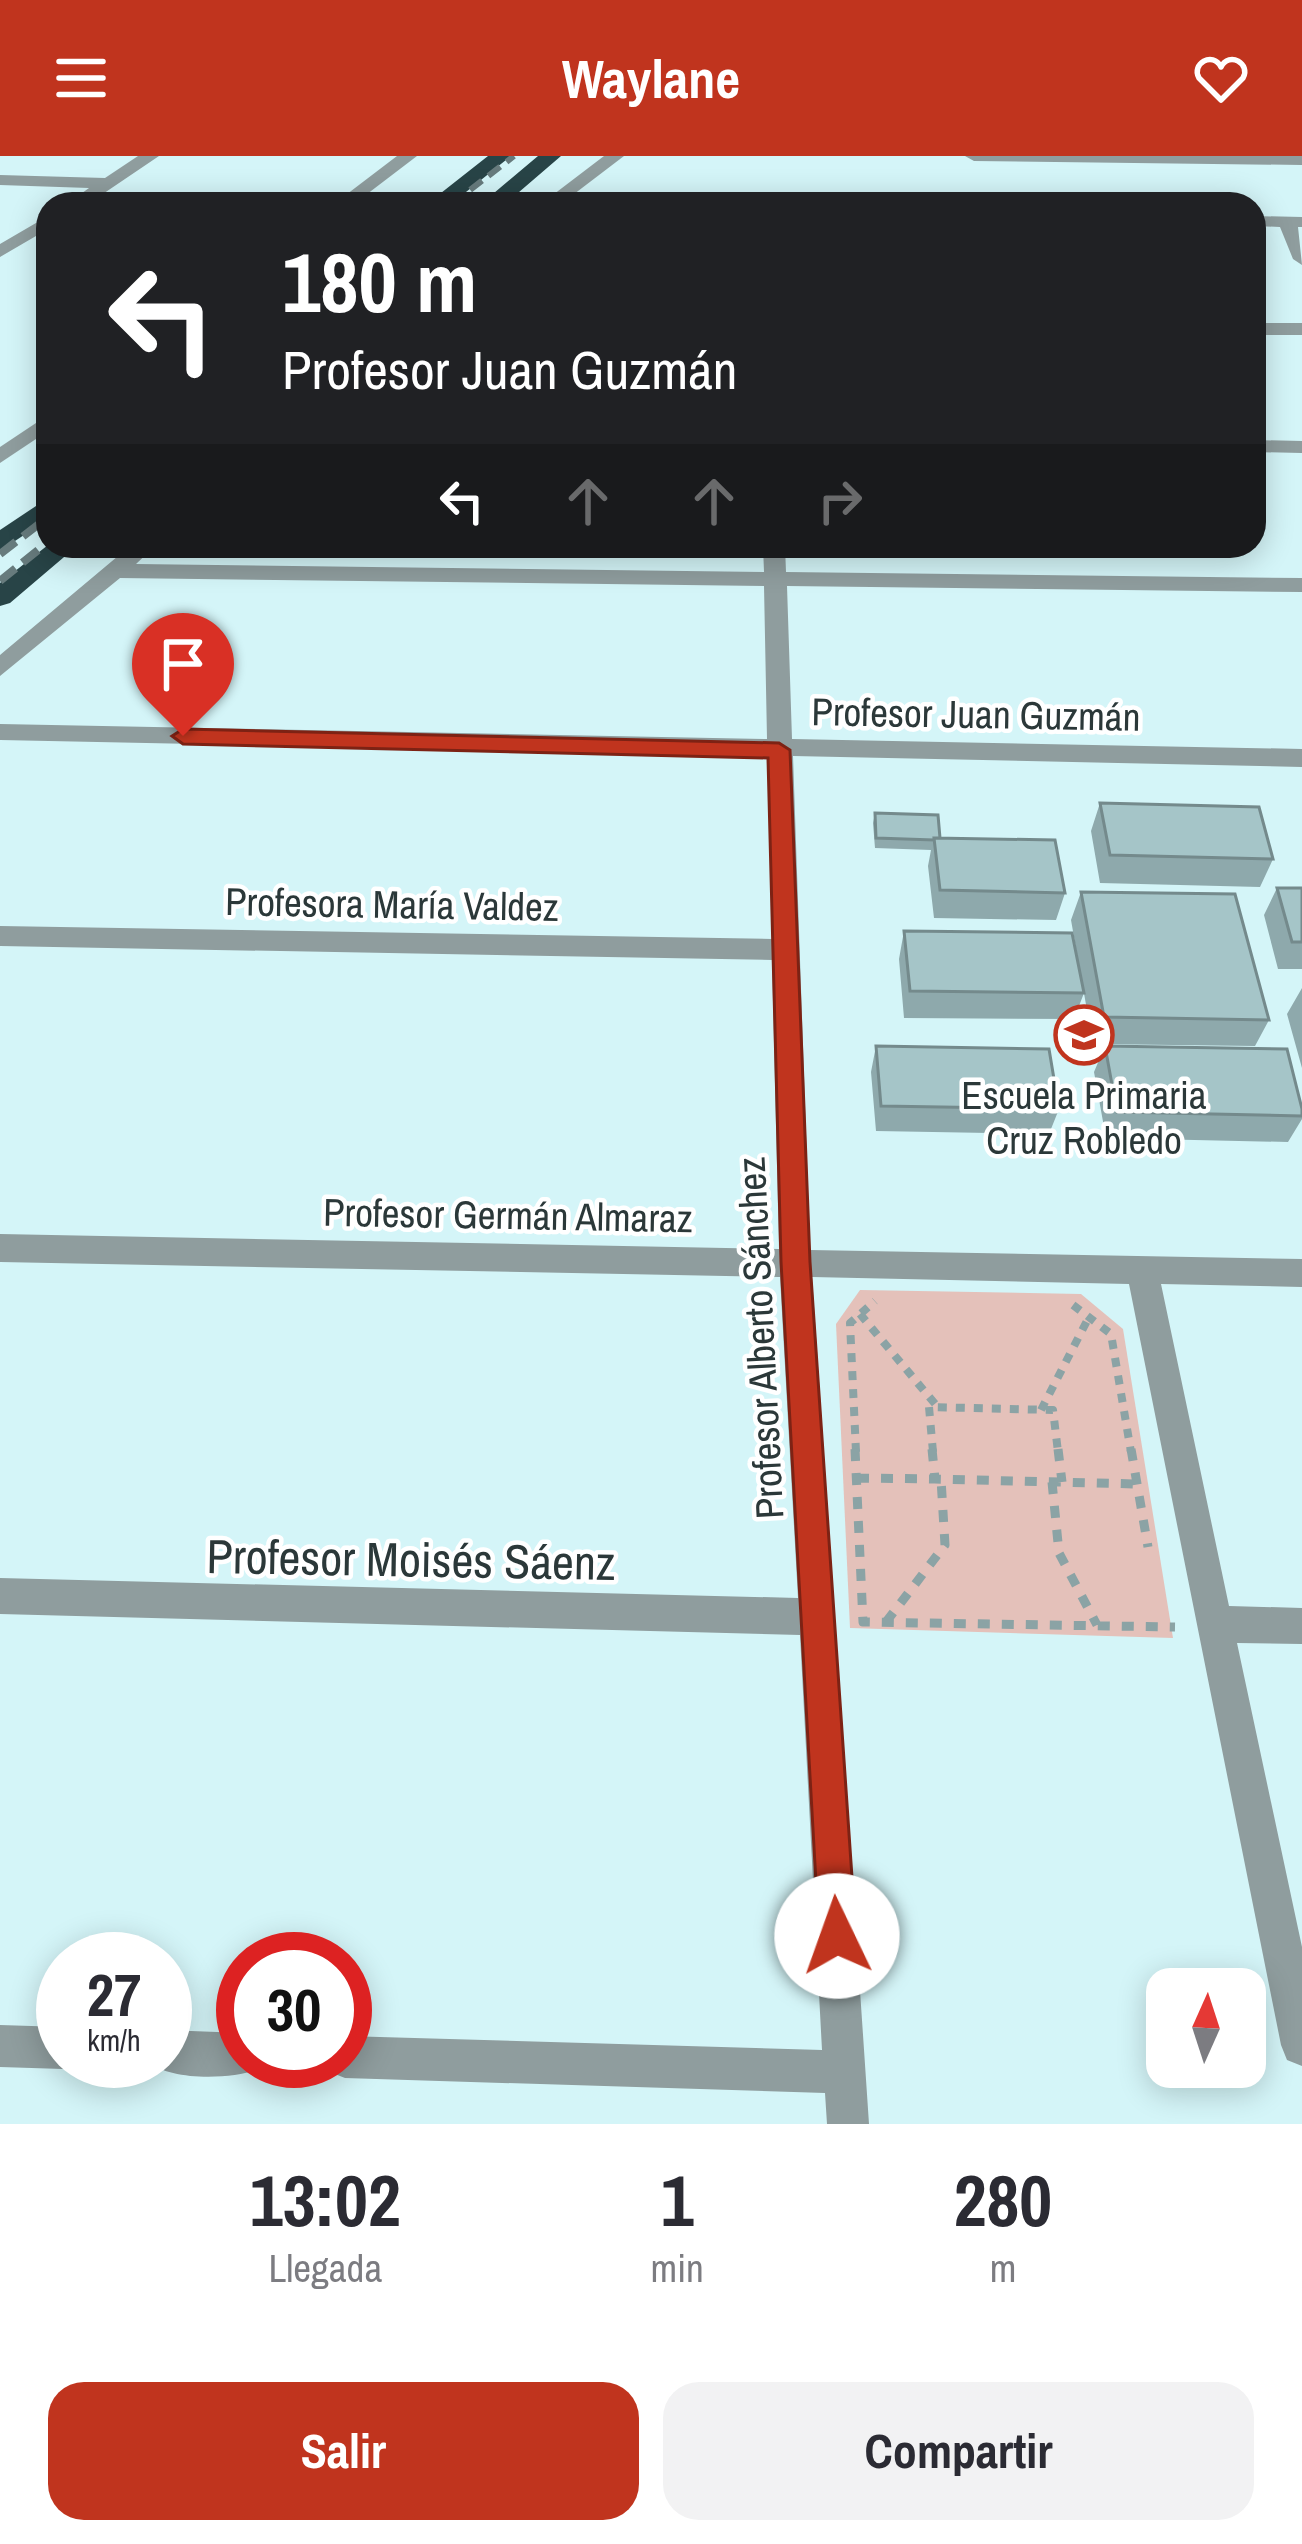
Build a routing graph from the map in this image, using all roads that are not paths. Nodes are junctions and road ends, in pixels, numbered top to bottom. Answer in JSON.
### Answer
{"nodes":[{"id":1,"x":151,"y":156,"type":"edge"},
{"id":2,"x":408,"y":156,"type":"edge"},
{"id":3,"x":501,"y":156,"type":"edge"},
{"id":4,"x":551,"y":156,"type":"edge"},
{"id":5,"x":615,"y":156,"type":"edge"},
{"id":6,"x":974,"y":156,"type":"edge"},
{"id":7,"x":1302,"y":160,"type":"edge"},
{"id":8,"x":0,"y":180,"type":"edge"},
{"id":9,"x":109,"y":183,"type":"junction"},
{"id":10,"x":95,"y":192,"type":"edge"},
{"id":11,"x":359,"y":192,"type":"edge"},
{"id":12,"x":454,"y":192,"type":"edge"},
{"id":13,"x":507,"y":192,"type":"edge"},
{"id":14,"x":566,"y":192,"type":"edge"},
{"id":15,"x":1294,"y":222,"type":"edge"},
{"id":16,"x":36,"y":229,"type":"edge"},
{"id":17,"x":0,"y":252,"type":"edge"},
{"id":18,"x":1302,"y":260,"type":"edge"},
{"id":19,"x":1266,"y":328,"type":"edge"},
{"id":20,"x":1302,"y":329,"type":"edge"},
{"id":21,"x":36,"y":431,"type":"edge"},
{"id":22,"x":1266,"y":446,"type":"edge"},
{"id":23,"x":1302,"y":447,"type":"edge"},
{"id":24,"x":0,"y":457,"type":"edge"},
{"id":25,"x":36,"y":515,"type":"edge"},
{"id":26,"x":0,"y":543,"type":"edge"},
{"id":27,"x":49,"y":558,"type":"edge"},
{"id":28,"x":129,"y":558,"type":"edge"},
{"id":29,"x":774,"y":562,"type":"edge"},
{"id":30,"x":113,"y":571,"type":"junction"},
{"id":31,"x":1302,"y":585,"type":"edge"},
{"id":32,"x":0,"y":597,"type":"edge"},
{"id":33,"x":0,"y":668,"type":"edge"},
{"id":34,"x":0,"y":732,"type":"edge"},
{"id":35,"x":779,"y":750,"type":"junction"},
{"id":36,"x":1302,"y":758,"type":"edge"},
{"id":37,"x":0,"y":936,"type":"edge"},
{"id":38,"x":783,"y":950,"type":"junction"},
{"id":39,"x":0,"y":1248,"type":"edge"},
{"id":40,"x":795,"y":1262,"type":"junction"},
{"id":41,"x":1142,"y":1270,"type":"junction"},
{"id":42,"x":1302,"y":1273,"type":"edge"},
{"id":43,"x":0,"y":1596,"type":"edge"},
{"id":44,"x":820,"y":1617,"type":"junction"},
{"id":45,"x":1218,"y":1624,"type":"junction"},
{"id":46,"x":1302,"y":1626,"type":"edge"},
{"id":47,"x":1302,"y":2044,"type":"edge"},
{"id":48,"x":0,"y":2046,"type":"edge"},
{"id":49,"x":36,"y":2047,"type":"edge"},
{"id":50,"x":372,"y":2058,"type":"edge"},
{"id":51,"x":845,"y":2072,"type":"junction"},
{"id":52,"x":848,"y":2124,"type":"edge"}],
"edges":[{"from":1,"to":9,"type":"street"},
{"from":2,"to":11,"type":"street"},
{"from":3,"to":12,"type":"highway"},
{"from":4,"to":13,"type":"highway"},
{"from":5,"to":14,"type":"street"},
{"from":6,"to":7,"type":"street"},
{"from":8,"to":9,"type":"street"},
{"from":9,"to":10,"type":"street"},
{"from":15,"to":18,"type":"street"},
{"from":16,"to":17,"type":"street"},
{"from":19,"to":20,"type":"street"},
{"from":21,"to":24,"type":"street"},
{"from":22,"to":23,"type":"street"},
{"from":25,"to":26,"type":"highway"},
{"from":27,"to":32,"type":"highway"},
{"from":28,"to":30,"type":"street"},
{"from":29,"to":30,"type":"street"},
{"from":29,"to":31,"type":"street"},
{"from":29,"to":35,"type":"street","name":"Profesor Alberto Sánchez"},
{"from":30,"to":33,"type":"street"},
{"from":34,"to":35,"type":"street","name":"Profesor Juan Guzmán"},
{"from":35,"to":36,"type":"street","name":"Profesor Juan Guzmán"},
{"from":35,"to":38,"type":"street","name":"Profesor Alberto Sánchez"},
{"from":37,"to":38,"type":"street","name":"Profesora María Valdez"},
{"from":38,"to":40,"type":"street","name":"Profesor Alberto Sánchez"},
{"from":39,"to":40,"type":"street","name":"Profesor Germán Almaraz"},
{"from":40,"to":41,"type":"street","name":"Profesor Germán Almaraz"},
{"from":40,"to":44,"type":"street","name":"Profesor Alberto Sánchez"},
{"from":41,"to":42,"type":"street","name":"Profesor Germán Almaraz"},
{"from":41,"to":45,"type":"street"},
{"from":43,"to":44,"type":"street","name":"Profesor Moisés Sáenz"},
{"from":44,"to":51,"type":"street","name":"Profesor Alberto Sánchez"},
{"from":45,"to":46,"type":"street"},
{"from":45,"to":47,"type":"street"},
{"from":48,"to":49,"type":"street"},
{"from":50,"to":51,"type":"street"},
{"from":51,"to":52,"type":"street","name":"Profesor Alberto Sánchez"}]}
